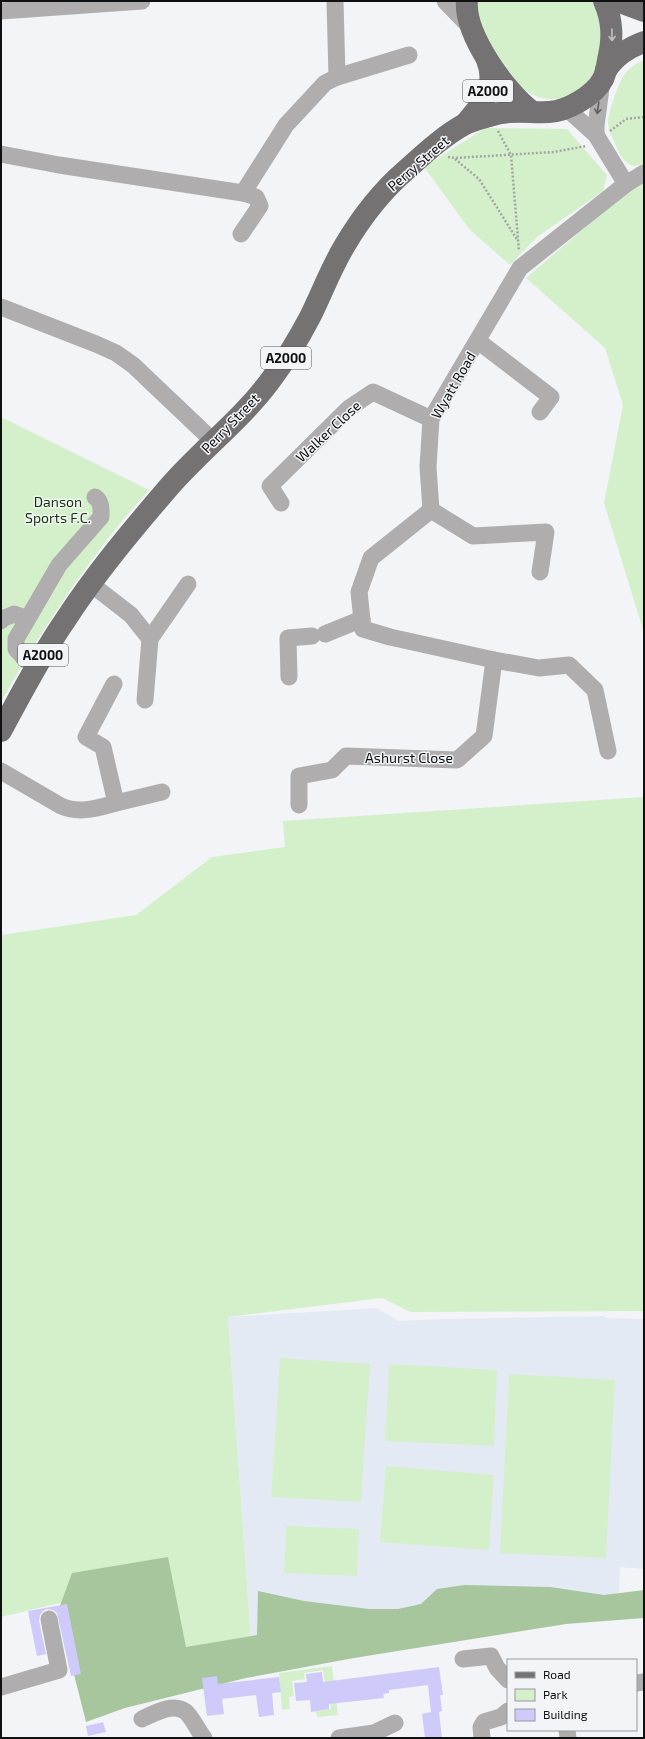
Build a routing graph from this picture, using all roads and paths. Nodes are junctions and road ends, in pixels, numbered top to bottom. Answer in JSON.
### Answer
{"nodes":[{"id":1,"x":142,"y":1,"type":"edge"},
{"id":2,"x":335,"y":1,"type":"edge"},
{"id":3,"x":445,"y":1,"type":"edge"},
{"id":4,"x":467,"y":1,"type":"edge"},
{"id":5,"x":604,"y":1,"type":"edge"},
{"id":6,"x":617,"y":1,"type":"edge"},
{"id":7,"x":1,"y":11,"type":"edge"},
{"id":8,"x":644,"y":11,"type":"edge"},
{"id":9,"x":470,"y":28,"type":"junction"},
{"id":10,"x":644,"y":42,"type":"edge"},
{"id":11,"x":484,"y":53,"type":"junction"},
{"id":12,"x":409,"y":55,"type":"dead end"},
{"id":13,"x":604,"y":76,"type":"junction"},
{"id":14,"x":337,"y":77,"type":"junction"},
{"id":15,"x":566,"y":108,"type":"junction"},
{"id":16,"x":531,"y":111,"type":"junction"},
{"id":17,"x":644,"y":117,"type":"edge"},
{"id":18,"x":465,"y":124,"type":"junction"},
{"id":19,"x":496,"y":125,"type":"dead end"},
{"id":20,"x":598,"y":138,"type":"junction"},
{"id":21,"x":452,"y":153,"type":"dead end"},
{"id":22,"x":1,"y":154,"type":"edge"},
{"id":23,"x":511,"y":155,"type":"junction"},
{"id":24,"x":443,"y":156,"type":"dead end"},
{"id":25,"x":455,"y":158,"type":"junction"},
{"id":26,"x":644,"y":173,"type":"edge"},
{"id":27,"x":626,"y":184,"type":"junction"},
{"id":28,"x":243,"y":193,"type":"junction"},
{"id":29,"x":241,"y":234,"type":"dead end"},
{"id":30,"x":518,"y":242,"type":"junction"},
{"id":31,"x":520,"y":268,"type":"junction"},
{"id":32,"x":1,"y":307,"type":"edge"},
{"id":33,"x":478,"y":341,"type":"junction"},
{"id":34,"x":540,"y":412,"type":"dead end"},
{"id":35,"x":431,"y":419,"type":"junction"},
{"id":36,"x":213,"y":441,"type":"junction"},
{"id":37,"x":95,"y":497,"type":"dead end"},
{"id":38,"x":281,"y":503,"type":"dead end"},
{"id":39,"x":432,"y":510,"type":"junction"},
{"id":40,"x":540,"y":572,"type":"dead end"},
{"id":41,"x":91,"y":584,"type":"junction"},
{"id":42,"x":188,"y":584,"type":"dead end"},
{"id":43,"x":27,"y":619,"type":"junction"},
{"id":44,"x":362,"y":619,"type":"junction"},
{"id":45,"x":1,"y":621,"type":"edge"},
{"id":46,"x":150,"y":639,"type":"junction"},
{"id":47,"x":494,"y":660,"type":"junction"},
{"id":48,"x":36,"y":667,"type":"junction"},
{"id":49,"x":289,"y":677,"type":"dead end"},
{"id":50,"x":114,"y":684,"type":"dead end"},
{"id":51,"x":146,"y":700,"type":"dead end"},
{"id":52,"x":1,"y":731,"type":"edge"},
{"id":53,"x":608,"y":751,"type":"dead end"},
{"id":54,"x":1,"y":771,"type":"edge"},
{"id":55,"x":162,"y":792,"type":"dead end"},
{"id":56,"x":116,"y":803,"type":"junction"},
{"id":57,"x":299,"y":805,"type":"dead end"},
{"id":58,"x":49,"y":1619,"type":"dead end"},
{"id":59,"x":463,"y":1659,"type":"dead end"},
{"id":60,"x":507,"y":1679,"type":"edge"},
{"id":61,"x":1,"y":1687,"type":"edge"},
{"id":62,"x":507,"y":1713,"type":"edge"},
{"id":63,"x":142,"y":1719,"type":"dead end"},
{"id":64,"x":395,"y":1724,"type":"dead end"},
{"id":65,"x":204,"y":1738,"type":"edge"},
{"id":66,"x":340,"y":1738,"type":"edge"},
{"id":67,"x":482,"y":1738,"type":"edge"}],
"edges":[{"from":1,"to":7,"type":"street"},
{"from":2,"to":14,"type":"street"},
{"from":3,"to":9,"type":"street"},
{"from":4,"to":9,"type":"main road"},
{"from":5,"to":13,"type":"main road","one_way":true},
{"from":6,"to":8,"type":"main road"},
{"from":9,"to":11,"type":"main road"},
{"from":10,"to":13,"type":"main road","name":"Perry Street"},
{"from":11,"to":16,"type":"main road"},
{"from":11,"to":18,"type":"main road","name":"Perry Street","number":"A2000"},
{"from":12,"to":14,"type":"street"},
{"from":13,"to":15,"type":"main road","name":"Perry Street"},
{"from":13,"to":20,"type":"street","one_way":true},
{"from":14,"to":28,"type":"street"},
{"from":15,"to":16,"type":"main road","name":"Perry Street"},
{"from":15,"to":20,"type":"street"},
{"from":16,"to":18,"type":"main road","name":"Perry Street","number":"A2000"},
{"from":17,"to":20,"type":"path"},
{"from":18,"to":36,"type":"main road","name":"Perry Street","number":"A2000"},
{"from":19,"to":23,"type":"path"},
{"from":20,"to":23,"type":"path"},
{"from":20,"to":27,"type":"street"},
{"from":21,"to":25,"type":"path"},
{"from":22,"to":28,"type":"street"},
{"from":23,"to":25,"type":"path"},
{"from":23,"to":30,"type":"path"},
{"from":24,"to":25,"type":"path"},
{"from":25,"to":30,"type":"path"},
{"from":26,"to":27,"type":"street","name":"Wyatt Road"},
{"from":27,"to":31,"type":"street","name":"Wyatt Road"},
{"from":28,"to":29,"type":"street"},
{"from":30,"to":31,"type":"path"},
{"from":31,"to":33,"type":"street","name":"Wyatt Road"},
{"from":32,"to":36,"type":"street"},
{"from":33,"to":34,"type":"street"},
{"from":33,"to":35,"type":"street","name":"Wyatt Road"},
{"from":35,"to":38,"type":"street","name":"Walker Close"},
{"from":35,"to":39,"type":"street","name":"Wyatt Road"},
{"from":36,"to":41,"type":"main road","name":"Perry Street","number":"A2000"},
{"from":37,"to":43,"type":"street"},
{"from":39,"to":40,"type":"street"},
{"from":39,"to":44,"type":"street"},
{"from":41,"to":46,"type":"street"},
{"from":41,"to":48,"type":"main road","name":"Perry Street","number":"A2000"},
{"from":42,"to":46,"type":"street"},
{"from":43,"to":45,"type":"street"},
{"from":43,"to":48,"type":"street"},
{"from":44,"to":47,"type":"street"},
{"from":44,"to":49,"type":"street"},
{"from":46,"to":51,"type":"street"},
{"from":47,"to":53,"type":"street"},
{"from":47,"to":57,"type":"street","name":"Ashurst Close"},
{"from":48,"to":52,"type":"main road","name":"Perry Street","number":"A2000"},
{"from":50,"to":56,"type":"street"},
{"from":54,"to":56,"type":"street"},
{"from":55,"to":56,"type":"street"},
{"from":58,"to":61,"type":"street"},
{"from":59,"to":60,"type":"street"},
{"from":62,"to":67,"type":"street"},
{"from":63,"to":65,"type":"street"},
{"from":64,"to":66,"type":"street"}]}
